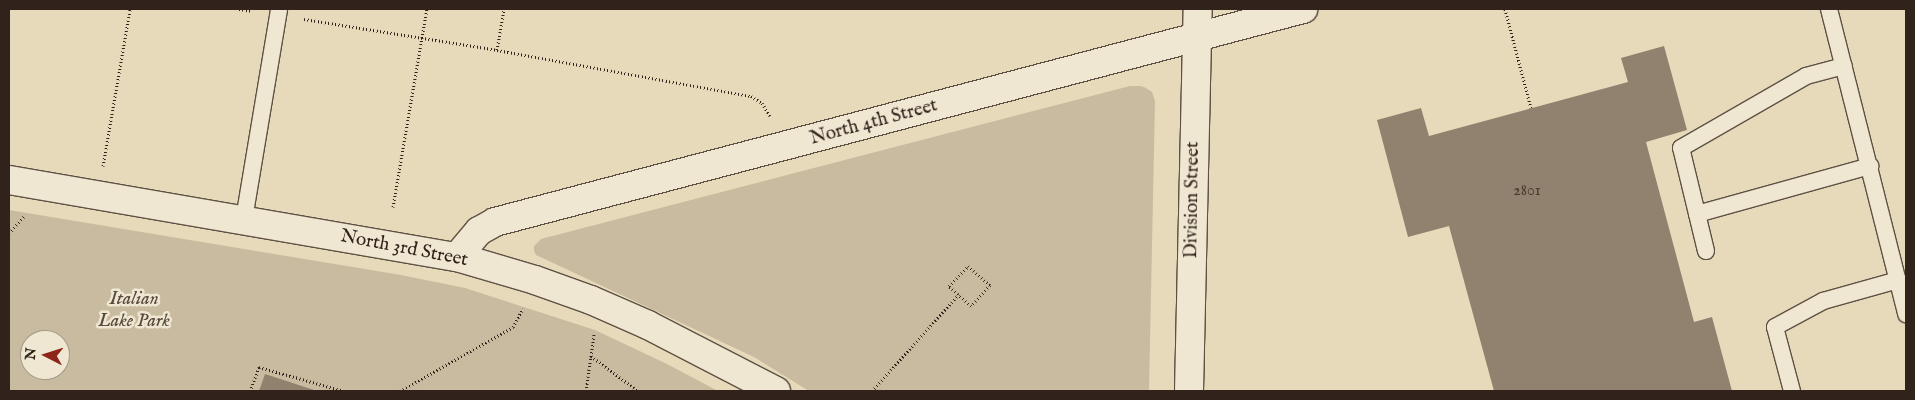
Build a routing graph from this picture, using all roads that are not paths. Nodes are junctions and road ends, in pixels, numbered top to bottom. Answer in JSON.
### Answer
{"nodes":[{"id":1,"x":279,"y":9,"type":"edge"},
{"id":2,"x":1198,"y":9,"type":"edge"},
{"id":3,"x":1303,"y":9,"type":"edge"},
{"id":4,"x":1829,"y":9,"type":"edge"},
{"id":5,"x":1197,"y":37,"type":"junction"},
{"id":6,"x":1844,"y":66,"type":"junction"},
{"id":7,"x":1870,"y":166,"type":"junction"},
{"id":8,"x":9,"y":180,"type":"edge"},
{"id":9,"x":1697,"y":214,"type":"junction"},
{"id":10,"x":244,"y":219,"type":"junction"},
{"id":11,"x":1706,"y":251,"type":"dead end"},
{"id":12,"x":457,"y":257,"type":"junction"},
{"id":13,"x":1898,"y":280,"type":"junction"},
{"id":14,"x":1906,"y":314,"type":"edge"},
{"id":15,"x":776,"y":391,"type":"edge"},
{"id":16,"x":1189,"y":391,"type":"edge"},
{"id":17,"x":1792,"y":391,"type":"edge"}],
"edges":[{"from":1,"to":10,"type":"lane"},
{"from":2,"to":5,"type":"street","name":"Division Street"},
{"from":3,"to":5,"type":"street","name":"North 4th Street"},
{"from":4,"to":6,"type":"lane"},
{"from":5,"to":12,"type":"street","name":"North 4th Street"},
{"from":5,"to":16,"type":"street","name":"Division Street"},
{"from":6,"to":7,"type":"lane"},
{"from":6,"to":9,"type":"lane"},
{"from":7,"to":9,"type":"lane"},
{"from":7,"to":13,"type":"lane"},
{"from":8,"to":10,"type":"street","name":"North 3rd Street"},
{"from":9,"to":11,"type":"lane"},
{"from":10,"to":12,"type":"street","name":"North 3rd Street"},
{"from":12,"to":15,"type":"street","name":"North 3rd Street"},
{"from":13,"to":14,"type":"lane"},
{"from":13,"to":17,"type":"lane"}]}
